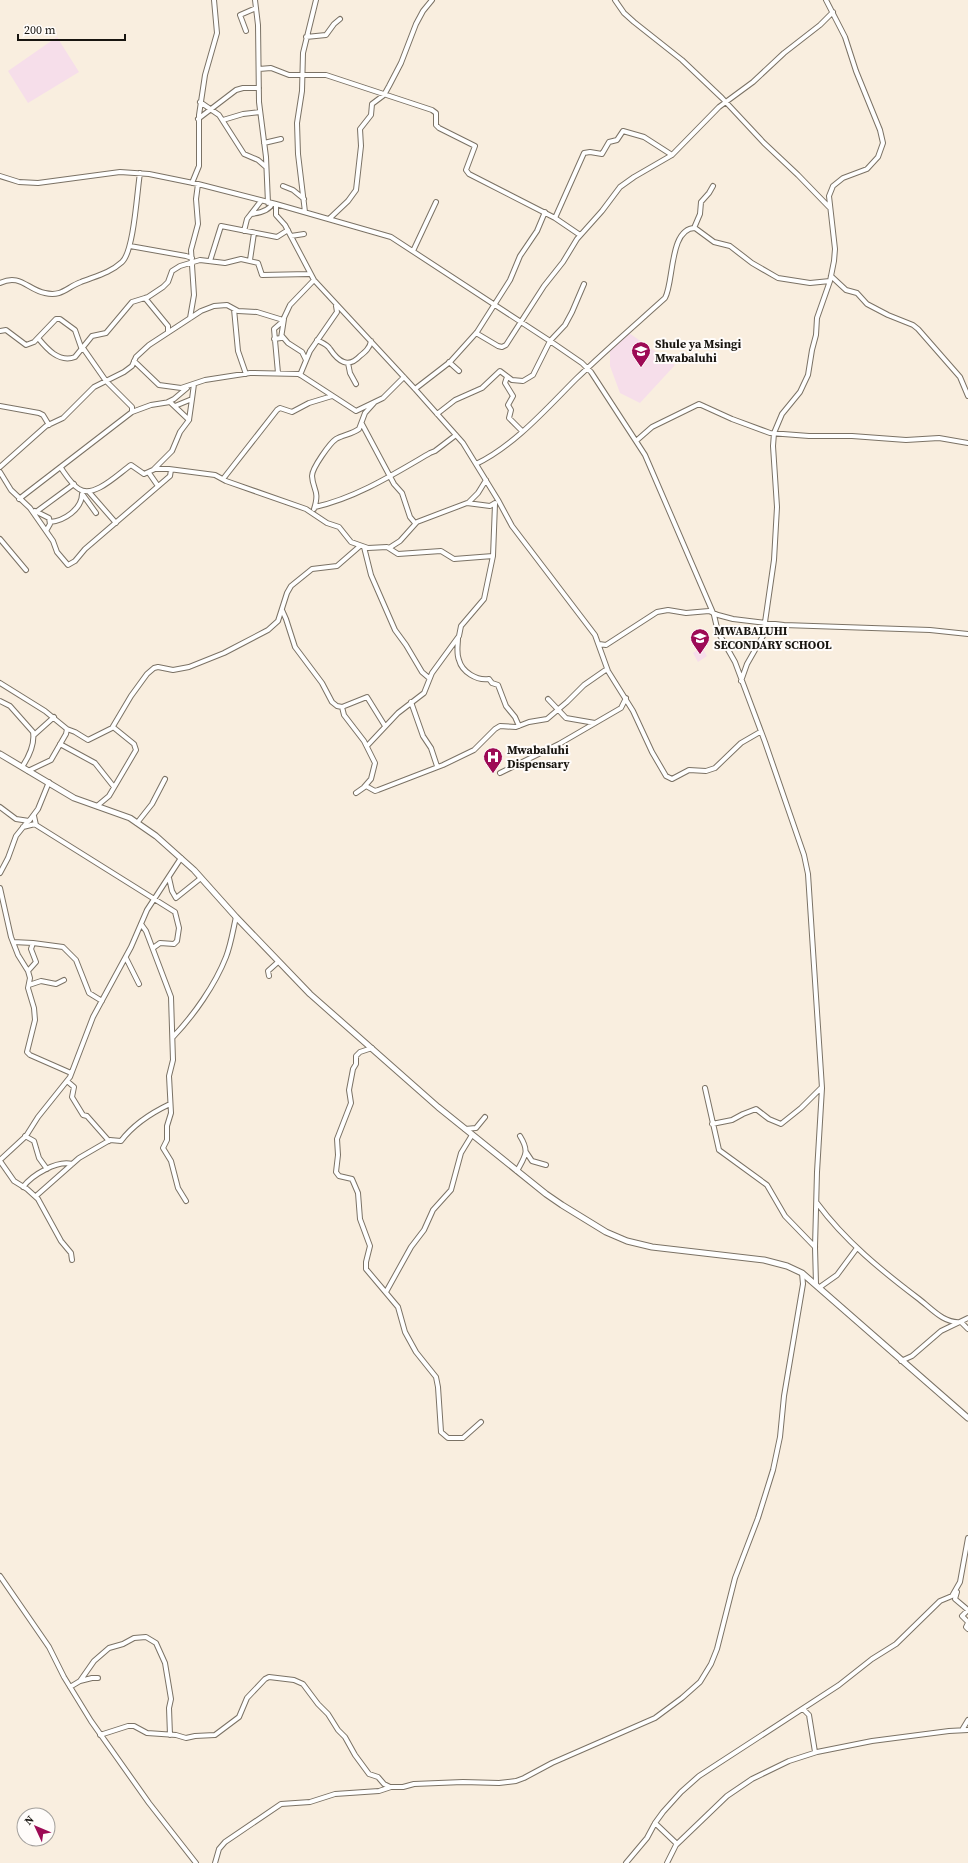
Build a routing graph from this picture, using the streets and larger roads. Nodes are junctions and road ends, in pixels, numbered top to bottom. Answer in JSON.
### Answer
{"nodes":[{"id":1,"x":214,"y":0,"type":"edge"},
{"id":2,"x":255,"y":0,"type":"edge"},
{"id":3,"x":316,"y":0,"type":"edge"},
{"id":4,"x":432,"y":0,"type":"edge"},
{"id":5,"x":615,"y":0,"type":"edge"},
{"id":6,"x":826,"y":0,"type":"edge"},
{"id":7,"x":256,"y":8,"type":"junction"},
{"id":8,"x":833,"y":12,"type":"junction"},
{"id":9,"x":340,"y":19,"type":"dead end"},
{"id":10,"x":246,"y":31,"type":"dead end"},
{"id":11,"x":306,"y":38,"type":"junction"},
{"id":12,"x":259,"y":69,"type":"junction"},
{"id":13,"x":302,"y":76,"type":"junction"},
{"id":14,"x":259,"y":88,"type":"junction"},
{"id":15,"x":384,"y":95,"type":"junction"},
{"id":16,"x":200,"y":102,"type":"junction"},
{"id":17,"x":725,"y":102,"type":"junction"},
{"id":18,"x":212,"y":109,"type":"junction"},
{"id":19,"x":260,"y":112,"type":"junction"},
{"id":20,"x":198,"y":119,"type":"junction"},
{"id":21,"x":223,"y":120,"type":"junction"},
{"id":22,"x":281,"y":139,"type":"dead end"},
{"id":23,"x":264,"y":143,"type":"junction"},
{"id":24,"x":672,"y":155,"type":"junction"},
{"id":25,"x":266,"y":168,"type":"junction"},
{"id":26,"x":140,"y":173,"type":"junction"},
{"id":27,"x":0,"y":176,"type":"edge"},
{"id":28,"x":192,"y":183,"type":"junction"},
{"id":29,"x":198,"y":184,"type":"junction"},
{"id":30,"x":283,"y":186,"type":"dead end"},
{"id":31,"x":713,"y":186,"type":"dead end"},
{"id":32,"x":304,"y":199,"type":"junction"},
{"id":33,"x":261,"y":201,"type":"junction"},
{"id":34,"x":436,"y":202,"type":"dead end"},
{"id":35,"x":272,"y":203,"type":"junction"},
{"id":36,"x":829,"y":208,"type":"junction"},
{"id":37,"x":305,"y":212,"type":"junction"},
{"id":38,"x":544,"y":212,"type":"junction"},
{"id":39,"x":251,"y":214,"type":"junction"},
{"id":40,"x":555,"y":218,"type":"junction"},
{"id":41,"x":329,"y":219,"type":"junction"},
{"id":42,"x":694,"y":228,"type":"junction"},
{"id":43,"x":244,"y":230,"type":"junction"},
{"id":44,"x":288,"y":230,"type":"junction"},
{"id":45,"x":254,"y":233,"type":"junction"},
{"id":46,"x":304,"y":234,"type":"dead end"},
{"id":47,"x":580,"y":234,"type":"junction"},
{"id":48,"x":291,"y":236,"type":"junction"},
{"id":49,"x":130,"y":246,"type":"junction"},
{"id":50,"x":413,"y":251,"type":"junction"},
{"id":51,"x":193,"y":260,"type":"junction"},
{"id":52,"x":250,"y":260,"type":"junction"},
{"id":53,"x":210,"y":261,"type":"junction"},
{"id":54,"x":309,"y":274,"type":"junction"},
{"id":55,"x":831,"y":276,"type":"junction"},
{"id":56,"x":314,"y":280,"type":"junction"},
{"id":57,"x":830,"y":281,"type":"junction"},
{"id":58,"x":0,"y":283,"type":"edge"},
{"id":59,"x":584,"y":284,"type":"dead end"},
{"id":60,"x":145,"y":298,"type":"junction"},
{"id":61,"x":335,"y":304,"type":"junction"},
{"id":62,"x":494,"y":304,"type":"junction"},
{"id":63,"x":234,"y":308,"type":"junction"},
{"id":64,"x":336,"y":312,"type":"junction"},
{"id":65,"x":342,"y":312,"type":"junction"},
{"id":66,"x":190,"y":318,"type":"junction"},
{"id":67,"x":284,"y":319,"type":"junction"},
{"id":68,"x":522,"y":323,"type":"junction"},
{"id":69,"x":0,"y":331,"type":"edge"},
{"id":70,"x":168,"y":332,"type":"junction"},
{"id":71,"x":476,"y":333,"type":"junction"},
{"id":72,"x":282,"y":336,"type":"junction"},
{"id":73,"x":38,"y":338,"type":"junction"},
{"id":74,"x":274,"y":339,"type":"junction"},
{"id":75,"x":317,"y":340,"type":"junction"},
{"id":76,"x":371,"y":341,"type":"junction"},
{"id":77,"x":550,"y":341,"type":"junction"},
{"id":78,"x":369,"y":347,"type":"junction"},
{"id":79,"x":376,"y":347,"type":"junction"},
{"id":80,"x":83,"y":349,"type":"junction"},
{"id":81,"x":306,"y":360,"type":"junction"},
{"id":82,"x":134,"y":361,"type":"junction"},
{"id":83,"x":449,"y":362,"type":"junction"},
{"id":84,"x":348,"y":363,"type":"junction"},
{"id":85,"x":588,"y":368,"type":"junction"},
{"id":86,"x":459,"y":371,"type":"dead end"},
{"id":87,"x":278,"y":373,"type":"junction"},
{"id":88,"x":246,"y":374,"type":"junction"},
{"id":89,"x":300,"y":375,"type":"junction"},
{"id":90,"x":404,"y":377,"type":"junction"},
{"id":91,"x":507,"y":377,"type":"junction"},
{"id":92,"x":105,"y":380,"type":"junction"},
{"id":93,"x":194,"y":384,"type":"junction"},
{"id":94,"x":356,"y":384,"type":"dead end"},
{"id":95,"x":187,"y":388,"type":"junction"},
{"id":96,"x":415,"y":389,"type":"junction"},
{"id":97,"x":332,"y":396,"type":"junction"},
{"id":98,"x":968,"y":396,"type":"edge"},
{"id":99,"x":192,"y":399,"type":"junction"},
{"id":100,"x":167,"y":402,"type":"junction"},
{"id":101,"x":374,"y":403,"type":"junction"},
{"id":102,"x":0,"y":406,"type":"edge"},
{"id":103,"x":175,"y":406,"type":"junction"},
{"id":104,"x":132,"y":412,"type":"junction"},
{"id":105,"x":437,"y":414,"type":"junction"},
{"id":106,"x":189,"y":420,"type":"junction"},
{"id":107,"x":362,"y":424,"type":"junction"},
{"id":108,"x":49,"y":425,"type":"junction"},
{"id":109,"x":522,"y":431,"type":"junction"},
{"id":110,"x":774,"y":433,"type":"junction"},
{"id":111,"x":456,"y":435,"type":"junction"},
{"id":112,"x":636,"y":441,"type":"junction"},
{"id":113,"x":968,"y":444,"type":"edge"},
{"id":114,"x":476,"y":464,"type":"junction"},
{"id":115,"x":0,"y":467,"type":"edge"},
{"id":116,"x":61,"y":468,"type":"junction"},
{"id":117,"x":171,"y":470,"type":"junction"},
{"id":118,"x":0,"y":472,"type":"edge"},
{"id":119,"x":151,"y":472,"type":"junction"},
{"id":120,"x":390,"y":477,"type":"junction"},
{"id":121,"x":223,"y":479,"type":"junction"},
{"id":122,"x":486,"y":480,"type":"junction"},
{"id":123,"x":74,"y":484,"type":"junction"},
{"id":124,"x":158,"y":486,"type":"junction"},
{"id":125,"x":79,"y":489,"type":"junction"},
{"id":126,"x":89,"y":492,"type":"junction"},
{"id":127,"x":82,"y":494,"type":"junction"},
{"id":128,"x":19,"y":498,"type":"junction"},
{"id":129,"x":498,"y":500,"type":"junction"},
{"id":130,"x":469,"y":502,"type":"junction"},
{"id":131,"x":495,"y":504,"type":"junction"},
{"id":132,"x":315,"y":507,"type":"junction"},
{"id":133,"x":30,"y":508,"type":"junction"},
{"id":134,"x":36,"y":512,"type":"junction"},
{"id":135,"x":96,"y":513,"type":"dead end"},
{"id":136,"x":313,"y":513,"type":"junction"},
{"id":137,"x":50,"y":522,"type":"junction"},
{"id":138,"x":415,"y":523,"type":"junction"},
{"id":139,"x":116,"y":524,"type":"junction"},
{"id":140,"x":46,"y":531,"type":"junction"},
{"id":141,"x":0,"y":539,"type":"edge"},
{"id":142,"x":362,"y":547,"type":"junction"},
{"id":143,"x":389,"y":548,"type":"junction"},
{"id":144,"x":493,"y":556,"type":"junction"},
{"id":145,"x":26,"y":570,"type":"dead end"},
{"id":146,"x":282,"y":610,"type":"junction"},
{"id":147,"x":713,"y":613,"type":"junction"},
{"id":148,"x":765,"y":624,"type":"junction"},
{"id":149,"x":968,"y":634,"type":"edge"},
{"id":150,"x":458,"y":638,"type":"junction"},
{"id":151,"x":599,"y":644,"type":"junction"},
{"id":152,"x":608,"y":669,"type":"junction"},
{"id":153,"x":429,"y":678,"type":"junction"},
{"id":154,"x":741,"y":681,"type":"junction"},
{"id":155,"x":0,"y":682,"type":"edge"},
{"id":156,"x":626,"y":698,"type":"junction"},
{"id":157,"x":548,"y":699,"type":"dead end"},
{"id":158,"x":0,"y":701,"type":"edge"},
{"id":159,"x":411,"y":702,"type":"junction"},
{"id":160,"x":342,"y":707,"type":"junction"},
{"id":161,"x":558,"y":710,"type":"junction"},
{"id":162,"x":54,"y":717,"type":"junction"},
{"id":163,"x":596,"y":723,"type":"junction"},
{"id":164,"x":386,"y":726,"type":"junction"},
{"id":165,"x":519,"y":726,"type":"junction"},
{"id":166,"x":113,"y":727,"type":"junction"},
{"id":167,"x":67,"y":729,"type":"junction"},
{"id":168,"x":760,"y":732,"type":"junction"},
{"id":169,"x":34,"y":735,"type":"junction"},
{"id":170,"x":60,"y":744,"type":"junction"},
{"id":171,"x":366,"y":746,"type":"junction"},
{"id":172,"x":0,"y":754,"type":"edge"},
{"id":173,"x":437,"y":766,"type":"junction"},
{"id":174,"x":22,"y":767,"type":"junction"},
{"id":175,"x":28,"y":771,"type":"junction"},
{"id":176,"x":500,"y":774,"type":"dead end"},
{"id":177,"x":166,"y":779,"type":"dead end"},
{"id":178,"x":48,"y":782,"type":"junction"},
{"id":179,"x":114,"y":787,"type":"junction"},
{"id":180,"x":363,"y":787,"type":"junction"},
{"id":181,"x":356,"y":793,"type":"dead end"},
{"id":182,"x":97,"y":806,"type":"junction"},
{"id":183,"x":0,"y":807,"type":"edge"},
{"id":184,"x":34,"y":816,"type":"junction"},
{"id":185,"x":30,"y":820,"type":"junction"},
{"id":186,"x":137,"y":823,"type":"junction"},
{"id":187,"x":35,"y":824,"type":"junction"},
{"id":188,"x":23,"y":827,"type":"junction"},
{"id":189,"x":181,"y":858,"type":"junction"},
{"id":190,"x":0,"y":873,"type":"edge"},
{"id":191,"x":169,"y":878,"type":"junction"},
{"id":192,"x":201,"y":878,"type":"junction"},
{"id":193,"x":0,"y":888,"type":"edge"},
{"id":194,"x":153,"y":899,"type":"junction"},
{"id":195,"x":236,"y":917,"type":"junction"},
{"id":196,"x":141,"y":924,"type":"junction"},
{"id":197,"x":13,"y":942,"type":"junction"},
{"id":198,"x":34,"y":943,"type":"junction"},
{"id":199,"x":153,"y":948,"type":"junction"},
{"id":200,"x":126,"y":958,"type":"junction"},
{"id":201,"x":278,"y":962,"type":"junction"},
{"id":202,"x":28,"y":971,"type":"junction"},
{"id":203,"x":269,"y":976,"type":"dead end"},
{"id":204,"x":64,"y":980,"type":"dead end"},
{"id":205,"x":139,"y":984,"type":"dead end"},
{"id":206,"x":29,"y":985,"type":"junction"},
{"id":207,"x":102,"y":1001,"type":"junction"},
{"id":208,"x":173,"y":1037,"type":"junction"},
{"id":209,"x":372,"y":1048,"type":"junction"},
{"id":210,"x":71,"y":1073,"type":"junction"},
{"id":211,"x":67,"y":1081,"type":"junction"},
{"id":212,"x":705,"y":1088,"type":"dead end"},
{"id":213,"x":822,"y":1088,"type":"junction"},
{"id":214,"x":170,"y":1104,"type":"junction"},
{"id":215,"x":485,"y":1116,"type":"dead end"},
{"id":216,"x":712,"y":1124,"type":"junction"},
{"id":217,"x":465,"y":1129,"type":"junction"},
{"id":218,"x":472,"y":1135,"type":"junction"},
{"id":219,"x":25,"y":1136,"type":"junction"},
{"id":220,"x":520,"y":1136,"type":"dead end"},
{"id":221,"x":109,"y":1141,"type":"junction"},
{"id":222,"x":526,"y":1152,"type":"junction"},
{"id":223,"x":0,"y":1161,"type":"edge"},
{"id":224,"x":72,"y":1164,"type":"junction"},
{"id":225,"x":546,"y":1165,"type":"dead end"},
{"id":226,"x":47,"y":1169,"type":"junction"},
{"id":227,"x":517,"y":1171,"type":"junction"},
{"id":228,"x":23,"y":1186,"type":"junction"},
{"id":229,"x":36,"y":1196,"type":"junction"},
{"id":230,"x":186,"y":1200,"type":"dead end"},
{"id":231,"x":817,"y":1203,"type":"junction"},
{"id":232,"x":815,"y":1247,"type":"junction"},
{"id":233,"x":857,"y":1248,"type":"junction"},
{"id":234,"x":72,"y":1260,"type":"dead end"},
{"id":235,"x":802,"y":1273,"type":"junction"},
{"id":236,"x":818,"y":1286,"type":"junction"},
{"id":237,"x":386,"y":1292,"type":"junction"},
{"id":238,"x":968,"y":1318,"type":"edge"},
{"id":239,"x":956,"y":1323,"type":"junction"},
{"id":240,"x":968,"y":1329,"type":"edge"},
{"id":241,"x":900,"y":1361,"type":"junction"},
{"id":242,"x":968,"y":1418,"type":"edge"},
{"id":243,"x":481,"y":1422,"type":"dead end"},
{"id":244,"x":968,"y":1538,"type":"edge"},
{"id":245,"x":0,"y":1576,"type":"edge"},
{"id":246,"x":957,"y":1589,"type":"junction"},
{"id":247,"x":968,"y":1623,"type":"edge"},
{"id":248,"x":968,"y":1629,"type":"edge"},
{"id":249,"x":98,"y":1678,"type":"dead end"},
{"id":250,"x":80,"y":1681,"type":"junction"},
{"id":251,"x":70,"y":1687,"type":"junction"},
{"id":252,"x":803,"y":1708,"type":"junction"},
{"id":253,"x":968,"y":1720,"type":"edge"},
{"id":254,"x":962,"y":1730,"type":"junction"},
{"id":255,"x":968,"y":1730,"type":"edge"},
{"id":256,"x":100,"y":1735,"type":"junction"},
{"id":257,"x":170,"y":1735,"type":"junction"},
{"id":258,"x":815,"y":1752,"type":"junction"},
{"id":259,"x":391,"y":1787,"type":"junction"},
{"id":260,"x":655,"y":1823,"type":"junction"},
{"id":261,"x":677,"y":1844,"type":"junction"},
{"id":262,"x":196,"y":1863,"type":"edge"},
{"id":263,"x":215,"y":1863,"type":"edge"},
{"id":264,"x":626,"y":1863,"type":"edge"},
{"id":265,"x":667,"y":1863,"type":"edge"}],
"edges":[{"from":1,"to":16,"type":"street"},
{"from":2,"to":7,"type":"street"},
{"from":3,"to":11,"type":"street"},
{"from":4,"to":15,"type":"street"},
{"from":5,"to":17,"type":"street"},
{"from":6,"to":8,"type":"street"},
{"from":7,"to":10,"type":"street"},
{"from":7,"to":12,"type":"street"},
{"from":8,"to":17,"type":"street"},
{"from":8,"to":36,"type":"street"},
{"from":9,"to":11,"type":"street"},
{"from":11,"to":13,"type":"street"},
{"from":12,"to":13,"type":"street"},
{"from":12,"to":14,"type":"street"},
{"from":13,"to":15,"type":"street"},
{"from":13,"to":32,"type":"street"},
{"from":14,"to":18,"type":"street"},
{"from":14,"to":19,"type":"street"},
{"from":15,"to":38,"type":"street"},
{"from":15,"to":41,"type":"street"},
{"from":16,"to":18,"type":"street"},
{"from":16,"to":20,"type":"street"},
{"from":17,"to":24,"type":"street"},
{"from":17,"to":36,"type":"street"},
{"from":18,"to":20,"type":"street"},
{"from":18,"to":21,"type":"street"},
{"from":19,"to":21,"type":"street"},
{"from":19,"to":23,"type":"street"},
{"from":20,"to":28,"type":"street"},
{"from":21,"to":25,"type":"street"},
{"from":22,"to":23,"type":"street"},
{"from":23,"to":25,"type":"street"},
{"from":24,"to":40,"type":"street"},
{"from":24,"to":47,"type":"street"},
{"from":25,"to":35,"type":"street"},
{"from":26,"to":27,"type":"street"},
{"from":26,"to":28,"type":"street"},
{"from":26,"to":49,"type":"street"},
{"from":28,"to":29,"type":"street"},
{"from":29,"to":33,"type":"street"},
{"from":29,"to":51,"type":"street"},
{"from":30,"to":32,"type":"street"},
{"from":31,"to":42,"type":"street"},
{"from":32,"to":37,"type":"street"},
{"from":33,"to":35,"type":"street"},
{"from":33,"to":39,"type":"street"},
{"from":34,"to":50,"type":"street"},
{"from":35,"to":37,"type":"street"},
{"from":35,"to":39,"type":"street"},
{"from":35,"to":44,"type":"street"},
{"from":36,"to":55,"type":"street"},
{"from":37,"to":41,"type":"street"},
{"from":38,"to":40,"type":"street"},
{"from":38,"to":62,"type":"street"},
{"from":39,"to":43,"type":"street"},
{"from":40,"to":47,"type":"street"},
{"from":41,"to":50,"type":"street"},
{"from":42,"to":57,"type":"street"},
{"from":42,"to":85,"type":"street"},
{"from":43,"to":45,"type":"street"},
{"from":43,"to":53,"type":"street"},
{"from":44,"to":45,"type":"street"},
{"from":44,"to":48,"type":"street"},
{"from":45,"to":52,"type":"street"},
{"from":46,"to":48,"type":"street"},
{"from":47,"to":68,"type":"street"},
{"from":48,"to":54,"type":"street"},
{"from":49,"to":51,"type":"street"},
{"from":49,"to":58,"type":"street"},
{"from":50,"to":62,"type":"street"},
{"from":51,"to":53,"type":"street"},
{"from":51,"to":60,"type":"street"},
{"from":51,"to":66,"type":"street"},
{"from":52,"to":53,"type":"street"},
{"from":52,"to":54,"type":"street"},
{"from":54,"to":56,"type":"street"},
{"from":55,"to":57,"type":"street"},
{"from":55,"to":98,"type":"street"},
{"from":56,"to":61,"type":"street"},
{"from":56,"to":67,"type":"street"},
{"from":57,"to":110,"type":"street"},
{"from":59,"to":77,"type":"street"},
{"from":60,"to":70,"type":"street"},
{"from":60,"to":80,"type":"street"},
{"from":61,"to":64,"type":"street"},
{"from":61,"to":65,"type":"street"},
{"from":62,"to":68,"type":"street"},
{"from":62,"to":71,"type":"street"},
{"from":63,"to":66,"type":"street"},
{"from":63,"to":67,"type":"street"},
{"from":63,"to":88,"type":"street"},
{"from":64,"to":65,"type":"street"},
{"from":64,"to":75,"type":"street"},
{"from":65,"to":76,"type":"street"},
{"from":66,"to":70,"type":"street"},
{"from":67,"to":72,"type":"street"},
{"from":67,"to":74,"type":"street"},
{"from":68,"to":71,"type":"street"},
{"from":68,"to":77,"type":"street"},
{"from":69,"to":73,"type":"street"},
{"from":70,"to":82,"type":"street"},
{"from":71,"to":83,"type":"street"},
{"from":72,"to":74,"type":"street"},
{"from":72,"to":81,"type":"street"},
{"from":73,"to":80,"type":"street"},
{"from":73,"to":80,"type":"street"},
{"from":74,"to":87,"type":"street"},
{"from":75,"to":81,"type":"street"},
{"from":75,"to":84,"type":"street"},
{"from":76,"to":78,"type":"street"},
{"from":76,"to":79,"type":"street"},
{"from":77,"to":85,"type":"street"},
{"from":77,"to":91,"type":"street"},
{"from":78,"to":79,"type":"street"},
{"from":78,"to":84,"type":"street"},
{"from":79,"to":90,"type":"street"},
{"from":80,"to":92,"type":"street"},
{"from":81,"to":89,"type":"street"},
{"from":82,"to":92,"type":"street"},
{"from":82,"to":95,"type":"street"},
{"from":83,"to":86,"type":"street"},
{"from":83,"to":96,"type":"street"},
{"from":84,"to":94,"type":"street"},
{"from":85,"to":109,"type":"street"},
{"from":85,"to":112,"type":"street"},
{"from":87,"to":88,"type":"street"},
{"from":87,"to":89,"type":"street"},
{"from":88,"to":93,"type":"street"},
{"from":89,"to":97,"type":"street"},
{"from":90,"to":96,"type":"street"},
{"from":90,"to":101,"type":"street"},
{"from":91,"to":105,"type":"street"},
{"from":91,"to":109,"type":"street"},
{"from":92,"to":104,"type":"street"},
{"from":92,"to":108,"type":"street"},
{"from":93,"to":95,"type":"street"},
{"from":93,"to":99,"type":"street"},
{"from":95,"to":100,"type":"street"},
{"from":96,"to":105,"type":"street"},
{"from":97,"to":101,"type":"street"},
{"from":97,"to":121,"type":"street"},
{"from":99,"to":103,"type":"street"},
{"from":99,"to":106,"type":"street"},
{"from":100,"to":103,"type":"street"},
{"from":100,"to":104,"type":"street"},
{"from":101,"to":107,"type":"street"},
{"from":102,"to":108,"type":"street"},
{"from":103,"to":106,"type":"street"},
{"from":104,"to":116,"type":"street"},
{"from":105,"to":111,"type":"street"},
{"from":106,"to":119,"type":"street"},
{"from":107,"to":120,"type":"street"},
{"from":107,"to":132,"type":"street"},
{"from":108,"to":115,"type":"street"},
{"from":109,"to":114,"type":"street"},
{"from":110,"to":112,"type":"street"},
{"from":110,"to":113,"type":"street"},
{"from":110,"to":148,"type":"street"},
{"from":111,"to":114,"type":"street"},
{"from":111,"to":120,"type":"street"},
{"from":112,"to":147,"type":"street"},
{"from":114,"to":122,"type":"street"},
{"from":116,"to":123,"type":"street"},
{"from":116,"to":128,"type":"street"},
{"from":117,"to":119,"type":"street"},
{"from":117,"to":121,"type":"street"},
{"from":117,"to":124,"type":"street"},
{"from":118,"to":128,"type":"street"},
{"from":119,"to":124,"type":"street"},
{"from":119,"to":126,"type":"street"},
{"from":120,"to":132,"type":"street"},
{"from":120,"to":138,"type":"street"},
{"from":121,"to":136,"type":"street"},
{"from":122,"to":129,"type":"street"},
{"from":122,"to":130,"type":"street"},
{"from":123,"to":125,"type":"street"},
{"from":123,"to":134,"type":"street"},
{"from":124,"to":139,"type":"street"},
{"from":125,"to":126,"type":"street"},
{"from":125,"to":127,"type":"street"},
{"from":126,"to":139,"type":"street"},
{"from":127,"to":135,"type":"street"},
{"from":127,"to":137,"type":"street"},
{"from":128,"to":133,"type":"street"},
{"from":129,"to":131,"type":"street"},
{"from":129,"to":151,"type":"street"},
{"from":130,"to":131,"type":"street"},
{"from":130,"to":138,"type":"street"},
{"from":131,"to":144,"type":"street"},
{"from":132,"to":136,"type":"street"},
{"from":133,"to":134,"type":"street"},
{"from":133,"to":140,"type":"street"},
{"from":134,"to":137,"type":"street"},
{"from":136,"to":142,"type":"street"},
{"from":137,"to":140,"type":"street"},
{"from":138,"to":143,"type":"street"},
{"from":139,"to":140,"type":"street"},
{"from":141,"to":145,"type":"street"},
{"from":142,"to":143,"type":"street"},
{"from":142,"to":146,"type":"street"},
{"from":142,"to":153,"type":"street"},
{"from":143,"to":144,"type":"street"},
{"from":144,"to":150,"type":"street"},
{"from":146,"to":160,"type":"street"},
{"from":146,"to":166,"type":"street"},
{"from":147,"to":148,"type":"street"},
{"from":147,"to":151,"type":"street"},
{"from":147,"to":154,"type":"street"},
{"from":148,"to":149,"type":"street"},
{"from":148,"to":154,"type":"street"},
{"from":150,"to":153,"type":"street"},
{"from":150,"to":165,"type":"street"},
{"from":151,"to":152,"type":"street"},
{"from":152,"to":156,"type":"street"},
{"from":152,"to":161,"type":"street"},
{"from":153,"to":159,"type":"street"},
{"from":154,"to":168,"type":"street"},
{"from":155,"to":162,"type":"street"},
{"from":156,"to":163,"type":"street"},
{"from":156,"to":168,"type":"street"},
{"from":157,"to":161,"type":"street"},
{"from":158,"to":169,"type":"street"},
{"from":159,"to":164,"type":"street"},
{"from":159,"to":173,"type":"street"},
{"from":160,"to":164,"type":"street"},
{"from":160,"to":171,"type":"street"},
{"from":161,"to":163,"type":"street"},
{"from":161,"to":165,"type":"street"},
{"from":162,"to":167,"type":"street"},
{"from":162,"to":169,"type":"street"},
{"from":163,"to":176,"type":"street"},
{"from":164,"to":171,"type":"street"},
{"from":165,"to":173,"type":"street"},
{"from":166,"to":167,"type":"street"},
{"from":166,"to":179,"type":"street"},
{"from":167,"to":170,"type":"street"},
{"from":168,"to":213,"type":"street"},
{"from":169,"to":174,"type":"street"},
{"from":170,"to":175,"type":"street"},
{"from":170,"to":179,"type":"street"},
{"from":171,"to":180,"type":"street"},
{"from":172,"to":174,"type":"street"},
{"from":173,"to":180,"type":"street"},
{"from":174,"to":175,"type":"street"},
{"from":175,"to":178,"type":"street"},
{"from":177,"to":186,"type":"street"},
{"from":178,"to":182,"type":"street"},
{"from":178,"to":184,"type":"street"},
{"from":179,"to":182,"type":"street"},
{"from":180,"to":181,"type":"street"},
{"from":182,"to":186,"type":"street"},
{"from":183,"to":185,"type":"street"},
{"from":184,"to":185,"type":"street"},
{"from":184,"to":187,"type":"street"},
{"from":185,"to":188,"type":"street"},
{"from":186,"to":189,"type":"street"},
{"from":187,"to":188,"type":"street"},
{"from":187,"to":194,"type":"street"},
{"from":188,"to":190,"type":"street"},
{"from":189,"to":191,"type":"street"},
{"from":189,"to":192,"type":"street"},
{"from":191,"to":192,"type":"street"},
{"from":191,"to":194,"type":"street"},
{"from":192,"to":195,"type":"street"},
{"from":193,"to":197,"type":"street"},
{"from":194,"to":196,"type":"street"},
{"from":194,"to":199,"type":"street"},
{"from":195,"to":201,"type":"street"},
{"from":195,"to":208,"type":"street"},
{"from":196,"to":199,"type":"street"},
{"from":196,"to":200,"type":"street"},
{"from":197,"to":198,"type":"street"},
{"from":197,"to":202,"type":"street"},
{"from":198,"to":202,"type":"street"},
{"from":198,"to":207,"type":"street"},
{"from":199,"to":208,"type":"street"},
{"from":200,"to":205,"type":"street"},
{"from":200,"to":207,"type":"street"},
{"from":201,"to":203,"type":"street"},
{"from":201,"to":209,"type":"street"},
{"from":202,"to":206,"type":"street"},
{"from":204,"to":206,"type":"street"},
{"from":206,"to":210,"type":"street"},
{"from":207,"to":210,"type":"street"},
{"from":208,"to":214,"type":"street"},
{"from":209,"to":217,"type":"street"},
{"from":209,"to":237,"type":"street"},
{"from":210,"to":211,"type":"street"},
{"from":211,"to":219,"type":"street"},
{"from":211,"to":221,"type":"street"},
{"from":212,"to":216,"type":"street"},
{"from":213,"to":216,"type":"street"},
{"from":213,"to":231,"type":"street"},
{"from":214,"to":221,"type":"street"},
{"from":214,"to":230,"type":"street"},
{"from":215,"to":217,"type":"street"},
{"from":216,"to":232,"type":"street"},
{"from":217,"to":218,"type":"street"},
{"from":218,"to":227,"type":"street"},
{"from":218,"to":237,"type":"street"},
{"from":219,"to":223,"type":"street"},
{"from":219,"to":226,"type":"street"},
{"from":220,"to":222,"type":"street"},
{"from":221,"to":224,"type":"street"},
{"from":222,"to":225,"type":"street"},
{"from":222,"to":227,"type":"street"},
{"from":223,"to":228,"type":"street"},
{"from":224,"to":226,"type":"street"},
{"from":224,"to":229,"type":"street"},
{"from":226,"to":228,"type":"street"},
{"from":227,"to":235,"type":"street"},
{"from":228,"to":229,"type":"street"},
{"from":229,"to":234,"type":"street"},
{"from":231,"to":232,"type":"street"},
{"from":231,"to":233,"type":"street"},
{"from":232,"to":236,"type":"street"},
{"from":233,"to":236,"type":"street"},
{"from":233,"to":239,"type":"street"},
{"from":235,"to":236,"type":"street"},
{"from":235,"to":259,"type":"street"},
{"from":236,"to":241,"type":"street"},
{"from":237,"to":243,"type":"street"},
{"from":238,"to":239,"type":"street"},
{"from":239,"to":240,"type":"street"},
{"from":239,"to":241,"type":"street"},
{"from":241,"to":242,"type":"street"},
{"from":244,"to":246,"type":"street"},
{"from":245,"to":251,"type":"street"},
{"from":246,"to":247,"type":"street"},
{"from":246,"to":252,"type":"street"},
{"from":247,"to":248,"type":"street"},
{"from":249,"to":250,"type":"street"},
{"from":250,"to":251,"type":"street"},
{"from":250,"to":257,"type":"street"},
{"from":251,"to":256,"type":"street"},
{"from":252,"to":258,"type":"street"},
{"from":252,"to":260,"type":"street"},
{"from":253,"to":254,"type":"street"},
{"from":254,"to":255,"type":"street"},
{"from":254,"to":258,"type":"street"},
{"from":256,"to":257,"type":"street"},
{"from":256,"to":262,"type":"street"},
{"from":257,"to":259,"type":"street"},
{"from":258,"to":261,"type":"street"},
{"from":259,"to":263,"type":"street"},
{"from":260,"to":261,"type":"street"},
{"from":260,"to":264,"type":"street"},
{"from":261,"to":265,"type":"street"}]}
